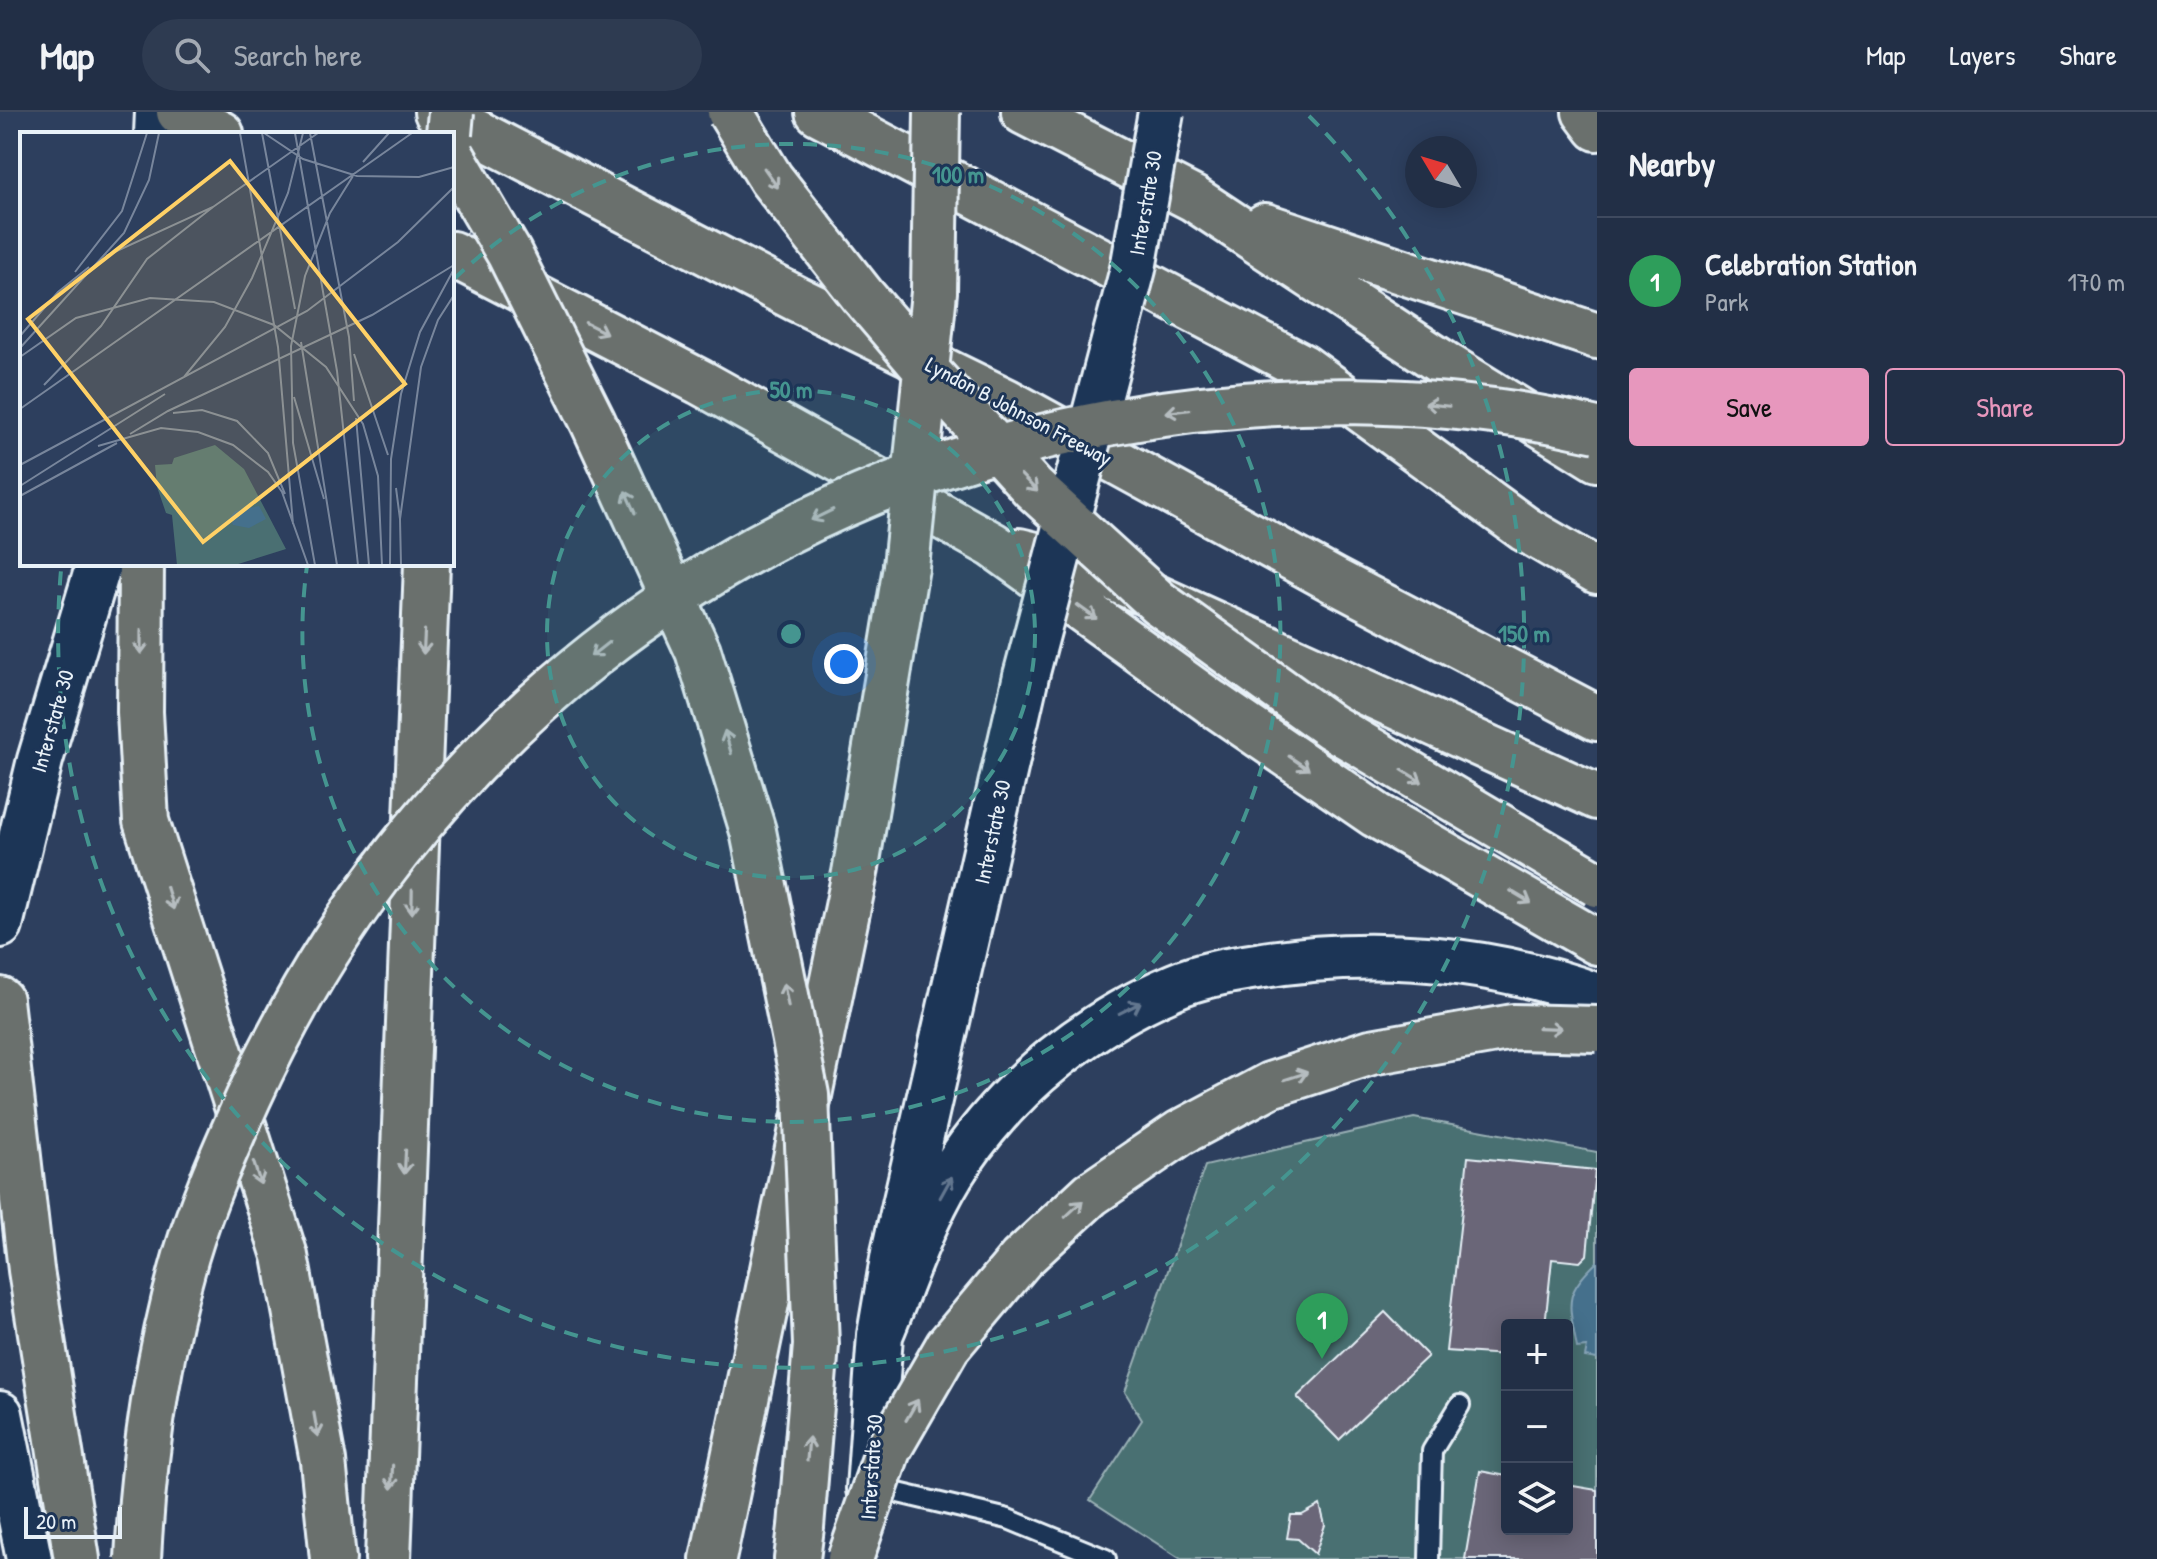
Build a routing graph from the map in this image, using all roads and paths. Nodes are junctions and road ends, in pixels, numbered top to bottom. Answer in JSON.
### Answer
{"nodes":[{"id":1,"x":158,"y":112,"type":"edge"},
{"id":2,"x":179,"y":112,"type":"edge"},
{"id":3,"x":427,"y":112,"type":"edge"},
{"id":4,"x":437,"y":112,"type":"edge"},
{"id":5,"x":451,"y":112,"type":"edge"},
{"id":6,"x":730,"y":112,"type":"edge"},
{"id":7,"x":818,"y":112,"type":"edge"},
{"id":8,"x":937,"y":112,"type":"edge"},
{"id":9,"x":1024,"y":112,"type":"edge"},
{"id":10,"x":1161,"y":112,"type":"edge"},
{"id":11,"x":1585,"y":112,"type":"edge"},
{"id":12,"x":1597,"y":128,"type":"edge"},
{"id":13,"x":157,"y":132,"type":"edge"},
{"id":14,"x":217,"y":132,"type":"edge"},
{"id":15,"x":438,"y":132,"type":"edge"},
{"id":16,"x":449,"y":132,"type":"edge"},
{"id":17,"x":454,"y":159,"type":"edge"},
{"id":18,"x":1194,"y":199,"type":"junction"},
{"id":19,"x":454,"y":255,"type":"edge"},
{"id":20,"x":1597,"y":336,"type":"edge"},
{"id":21,"x":1597,"y":430,"type":"edge"},
{"id":22,"x":1597,"y":459,"type":"edge"},
{"id":23,"x":993,"y":545,"type":"junction"},
{"id":24,"x":98,"y":566,"type":"edge"},
{"id":25,"x":141,"y":566,"type":"edge"},
{"id":26,"x":427,"y":566,"type":"edge"},
{"id":27,"x":1597,"y":571,"type":"edge"},
{"id":28,"x":1597,"y":718,"type":"edge"},
{"id":29,"x":1597,"y":797,"type":"edge"},
{"id":30,"x":1597,"y":884,"type":"edge"},
{"id":31,"x":0,"y":925,"type":"edge"},
{"id":32,"x":1597,"y":942,"type":"edge"},
{"id":33,"x":1597,"y":996,"type":"edge"},
{"id":34,"x":0,"y":1000,"type":"edge"},
{"id":35,"x":1597,"y":1029,"type":"edge"},
{"id":36,"x":880,"y":1335,"type":"junction"},
{"id":37,"x":1460,"y":1405,"type":"dead end"},
{"id":38,"x":0,"y":1414,"type":"edge"},
{"id":39,"x":870,"y":1487,"type":"junction"},
{"id":40,"x":29,"y":1559,"type":"edge"},
{"id":41,"x":77,"y":1559,"type":"edge"},
{"id":42,"x":138,"y":1559,"type":"edge"},
{"id":43,"x":333,"y":1559,"type":"edge"},
{"id":44,"x":388,"y":1559,"type":"edge"},
{"id":45,"x":713,"y":1559,"type":"edge"},
{"id":46,"x":797,"y":1559,"type":"edge"},
{"id":47,"x":850,"y":1559,"type":"edge"},
{"id":48,"x":865,"y":1559,"type":"edge"},
{"id":49,"x":1106,"y":1559,"type":"edge"},
{"id":50,"x":1429,"y":1559,"type":"edge"}],
"edges":[{"from":1,"to":13,"type":"main road"},
{"from":2,"to":14,"type":"highway"},
{"from":3,"to":15,"type":"highway"},
{"from":4,"to":28,"type":"highway","name":"Lyndon B Johnson Freeway"},
{"from":5,"to":16,"type":"highway","bridge":true},
{"from":6,"to":30,"type":"highway","one_way":true,"bridge":true},
{"from":7,"to":27,"type":"highway"},
{"from":8,"to":45,"type":"highway","bridge":true},
{"from":9,"to":18,"type":"highway"},
{"from":10,"to":36,"type":"main road","name":"Interstate 30","bridge":true},
{"from":11,"to":12,"type":"highway"},
{"from":46,"to":17,"type":"highway","one_way":true,"bridge":true},
{"from":18,"to":20,"type":"highway"},
{"from":18,"to":22,"type":"highway"},
{"from":19,"to":23,"type":"highway","one_way":true},
{"from":21,"to":42,"type":"highway","one_way":true,"bridge":true},
{"from":23,"to":29,"type":"highway"},
{"from":23,"to":32,"type":"highway","one_way":true},
{"from":24,"to":31,"type":"main road","name":"Interstate 30"},
{"from":25,"to":43,"type":"highway","one_way":true},
{"from":26,"to":44,"type":"highway","one_way":true},
{"from":36,"to":33,"type":"main road","one_way":true},
{"from":34,"to":41,"type":"highway"},
{"from":47,"to":35,"type":"highway","one_way":true,"bridge":true},
{"from":36,"to":39,"type":"main road","name":"Interstate 30"},
{"from":37,"to":50,"type":"lane"},
{"from":38,"to":40,"type":"main road"},
{"from":39,"to":48,"type":"main road","name":"Interstate 30"},
{"from":39,"to":49,"type":"lane"}]}
